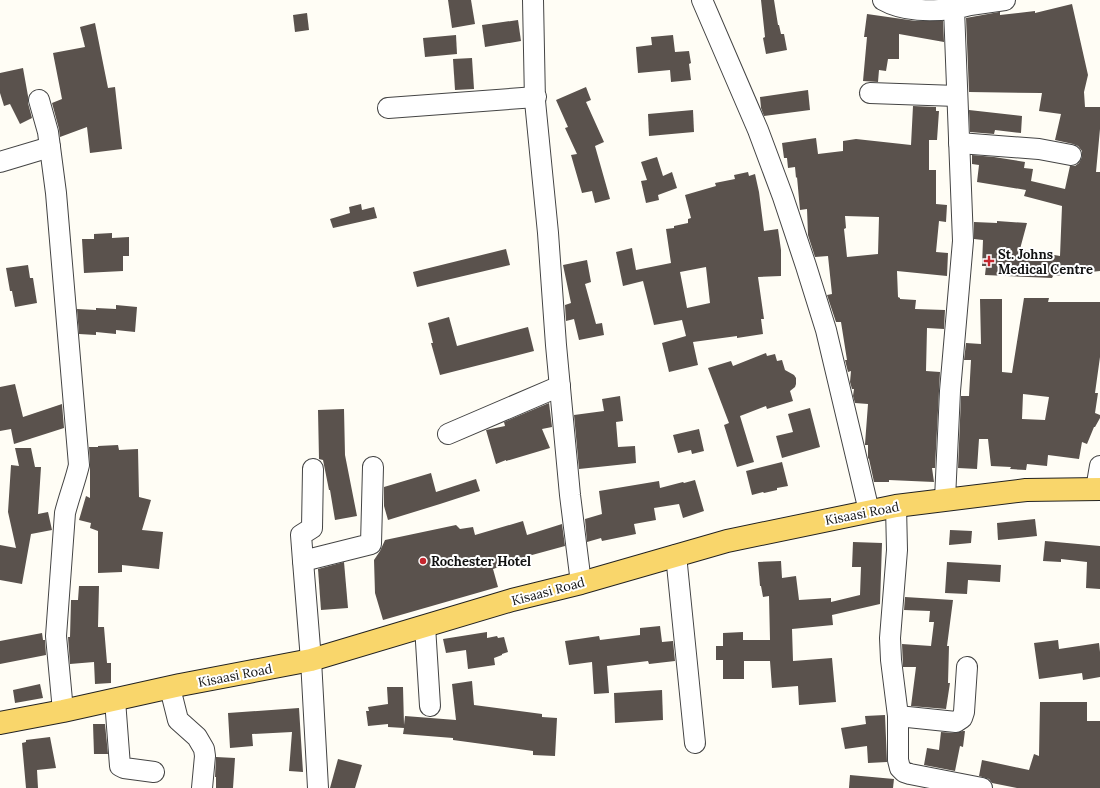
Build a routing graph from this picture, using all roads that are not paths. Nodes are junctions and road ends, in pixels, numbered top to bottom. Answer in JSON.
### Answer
{"nodes":[{"id":1,"x":533,"y":0,"type":"edge"},
{"id":2,"x":702,"y":0,"type":"edge"},
{"id":3,"x":883,"y":0,"type":"edge"},
{"id":4,"x":1005,"y":0,"type":"edge"},
{"id":5,"x":954,"y":9,"type":"junction"},
{"id":6,"x":870,"y":93,"type":"dead end"},
{"id":7,"x":957,"y":96,"type":"junction"},
{"id":8,"x":536,"y":97,"type":"junction"},
{"id":9,"x":39,"y":100,"type":"dead end"},
{"id":10,"x":388,"y":108,"type":"dead end"},
{"id":11,"x":959,"y":143,"type":"junction"},
{"id":12,"x":50,"y":148,"type":"junction"},
{"id":13,"x":1071,"y":155,"type":"dead end"},
{"id":14,"x":0,"y":162,"type":"edge"},
{"id":15,"x":560,"y":386,"type":"junction"},
{"id":16,"x":448,"y":434,"type":"dead end"},
{"id":17,"x":1100,"y":466,"type":"edge"},
{"id":18,"x":373,"y":467,"type":"dead end"},
{"id":19,"x":313,"y":469,"type":"dead end"},
{"id":20,"x":1098,"y":489,"type":"edge"},
{"id":21,"x":946,"y":500,"type":"junction"},
{"id":22,"x":896,"y":506,"type":"junction"},
{"id":23,"x":869,"y":511,"type":"junction"},
{"id":24,"x":676,"y":555,"type":"junction"},
{"id":25,"x":303,"y":562,"type":"junction"},
{"id":26,"x":581,"y":583,"type":"junction"},
{"id":27,"x":425,"y":626,"type":"junction"},
{"id":28,"x":311,"y":660,"type":"junction"},
{"id":29,"x":966,"y":668,"type":"dead end"},
{"id":30,"x":170,"y":688,"type":"junction"},
{"id":31,"x":115,"y":700,"type":"junction"},
{"id":32,"x":430,"y":706,"type":"dead end"},
{"id":33,"x":63,"y":711,"type":"junction"},
{"id":34,"x":898,"y":716,"type":"junction"},
{"id":35,"x":0,"y":723,"type":"edge"},
{"id":36,"x":695,"y":743,"type":"dead end"},
{"id":37,"x":154,"y":772,"type":"dead end"},
{"id":38,"x":202,"y":788,"type":"edge"},
{"id":39,"x":318,"y":788,"type":"edge"},
{"id":40,"x":982,"y":788,"type":"edge"}],
"edges":[{"from":1,"to":8,"type":"street"},
{"from":2,"to":23,"type":"street"},
{"from":3,"to":5,"type":"street"},
{"from":4,"to":5,"type":"street"},
{"from":5,"to":7,"type":"street"},
{"from":6,"to":7,"type":"street"},
{"from":7,"to":11,"type":"street"},
{"from":8,"to":10,"type":"street"},
{"from":8,"to":15,"type":"street"},
{"from":9,"to":12,"type":"street"},
{"from":11,"to":13,"type":"street"},
{"from":11,"to":21,"type":"street"},
{"from":12,"to":14,"type":"street"},
{"from":12,"to":33,"type":"street"},
{"from":15,"to":16,"type":"street"},
{"from":15,"to":26,"type":"street"},
{"from":17,"to":20,"type":"street"},
{"from":18,"to":25,"type":"street"},
{"from":19,"to":25,"type":"street"},
{"from":20,"to":21,"type":"main road","name":"Kisaasi Road"},
{"from":21,"to":22,"type":"main road","name":"Kisaasi Road"},
{"from":22,"to":23,"type":"main road","name":"Kisaasi Road"},
{"from":22,"to":34,"type":"street"},
{"from":23,"to":24,"type":"main road","name":"Kisaasi Road"},
{"from":24,"to":26,"type":"main road","name":"Kisaasi Road"},
{"from":24,"to":36,"type":"street"},
{"from":25,"to":28,"type":"street"},
{"from":26,"to":27,"type":"main road","name":"Kisaasi Road"},
{"from":27,"to":28,"type":"main road","name":"Kisaasi Road"},
{"from":27,"to":32,"type":"street"},
{"from":28,"to":30,"type":"main road","name":"Kisaasi Road"},
{"from":28,"to":39,"type":"street"},
{"from":29,"to":34,"type":"street"},
{"from":30,"to":31,"type":"main road","name":"Kisaasi Road"},
{"from":30,"to":38,"type":"street"},
{"from":31,"to":33,"type":"main road","name":"Kisaasi Road"},
{"from":31,"to":37,"type":"street"},
{"from":33,"to":35,"type":"main road","name":"Kisaasi Road"},
{"from":34,"to":40,"type":"street"}]}
